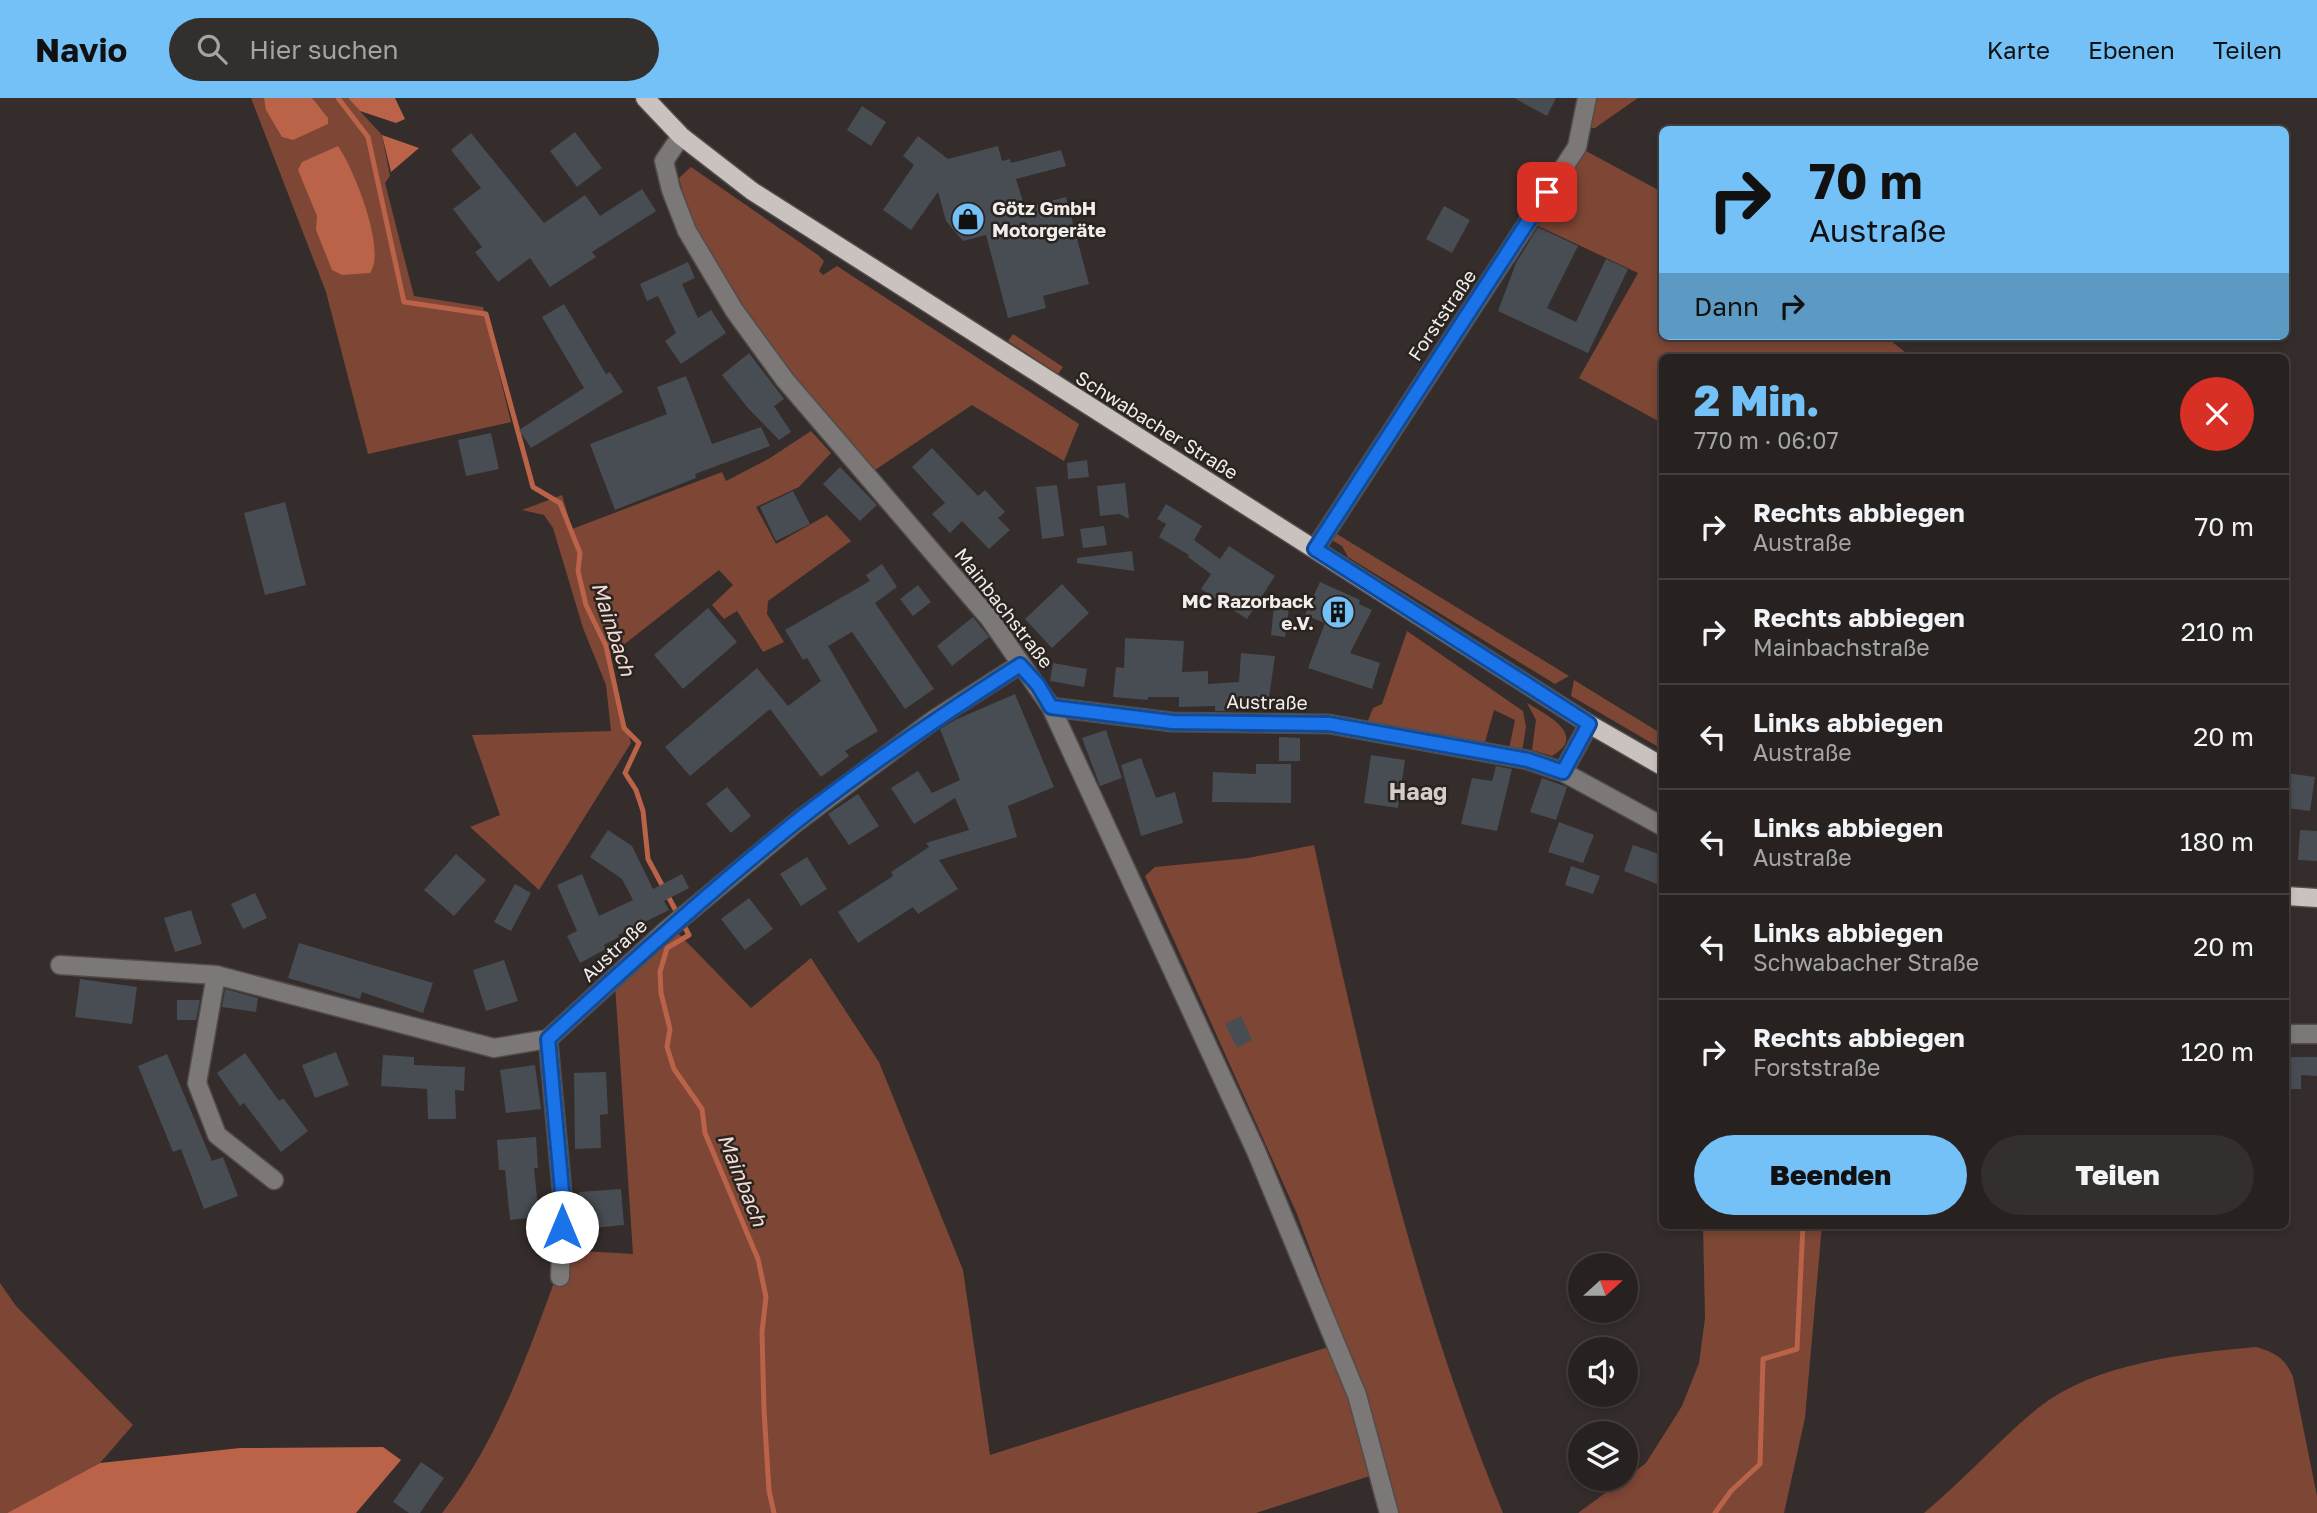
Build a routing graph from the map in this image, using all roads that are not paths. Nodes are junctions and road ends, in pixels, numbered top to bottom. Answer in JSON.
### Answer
{"nodes":[{"id":1,"x":645,"y":98,"type":"edge"},
{"id":2,"x":1587,"y":98,"type":"edge"},
{"id":3,"x":681,"y":136,"type":"junction"},
{"id":4,"x":1315,"y":549,"type":"junction"},
{"id":5,"x":1020,"y":665,"type":"junction"},
{"id":6,"x":1051,"y":707,"type":"junction"},
{"id":7,"x":1589,"y":724,"type":"junction"},
{"id":8,"x":1659,"y":764,"type":"edge"},
{"id":9,"x":1563,"y":772,"type":"junction"},
{"id":10,"x":1659,"y":824,"type":"edge"},
{"id":11,"x":2289,"y":896,"type":"edge"},
{"id":12,"x":2317,"y":898,"type":"edge"},
{"id":13,"x":60,"y":965,"type":"dead end"},
{"id":14,"x":216,"y":975,"type":"junction"},
{"id":15,"x":2289,"y":1034,"type":"edge"},
{"id":16,"x":2317,"y":1034,"type":"edge"},
{"id":17,"x":548,"y":1039,"type":"junction"},
{"id":18,"x":274,"y":1180,"type":"dead end"},
{"id":19,"x":560,"y":1277,"type":"dead end"},
{"id":20,"x":1389,"y":1513,"type":"edge"}],
"edges":[{"from":1,"to":3,"type":"main road","name":"Schwabacher Straße"},
{"from":2,"to":4,"type":"street","name":"Forststraße"},
{"from":3,"to":4,"type":"main road","name":"Schwabacher Straße"},
{"from":3,"to":5,"type":"street","name":"Mainbachstraße"},
{"from":4,"to":7,"type":"main road","name":"Schwabacher Straße"},
{"from":5,"to":6,"type":"street","name":"Mainbachstraße"},
{"from":5,"to":17,"type":"street","name":"Austraße"},
{"from":6,"to":9,"type":"street","name":"Austraße"},
{"from":6,"to":20,"type":"street","name":"Mainbachstraße"},
{"from":7,"to":8,"type":"main road","name":"Schwabacher Straße"},
{"from":7,"to":9,"type":"street"},
{"from":9,"to":10,"type":"street","name":"Austraße"},
{"from":11,"to":12,"type":"main road"},
{"from":13,"to":14,"type":"street"},
{"from":14,"to":17,"type":"street"},
{"from":14,"to":18,"type":"street"},
{"from":15,"to":16,"type":"street"},
{"from":17,"to":19,"type":"street"}]}
